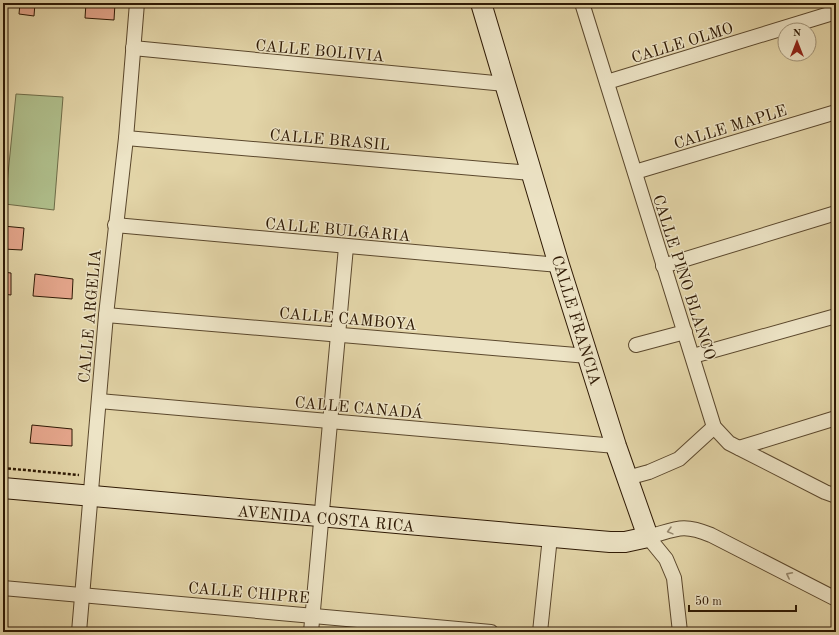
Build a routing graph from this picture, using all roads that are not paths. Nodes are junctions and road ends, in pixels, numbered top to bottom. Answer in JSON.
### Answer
{"nodes":[{"id":1,"x":137,"y":3,"type":"edge"},
{"id":2,"x":482,"y":3,"type":"edge"},
{"id":3,"x":582,"y":3,"type":"edge"},
{"id":4,"x":836,"y":12,"type":"edge"},
{"id":5,"x":133,"y":48,"type":"junction"},
{"id":6,"x":608,"y":82,"type":"junction"},
{"id":7,"x":505,"y":84,"type":"junction"},
{"id":8,"x":836,"y":112,"type":"edge"},
{"id":9,"x":126,"y":138,"type":"junction"},
{"id":10,"x":635,"y":172,"type":"junction"},
{"id":11,"x":531,"y":173,"type":"junction"},
{"id":12,"x":836,"y":214,"type":"edge"},
{"id":13,"x":115,"y":225,"type":"junction"},
{"id":14,"x":346,"y":247,"type":"junction"},
{"id":15,"x":559,"y":265,"type":"junction"},
{"id":16,"x":663,"y":266,"type":"junction"},
{"id":17,"x":106,"y":315,"type":"junction"},
{"id":18,"x":836,"y":316,"type":"edge"},
{"id":19,"x":685,"y":332,"type":"junction"},
{"id":20,"x":338,"y":334,"type":"junction"},
{"id":21,"x":636,"y":345,"type":"dead end"},
{"id":22,"x":588,"y":356,"type":"junction"},
{"id":23,"x":693,"y":356,"type":"junction"},
{"id":24,"x":98,"y":401,"type":"junction"},
{"id":25,"x":836,"y":418,"type":"edge"},
{"id":26,"x":330,"y":421,"type":"junction"},
{"id":27,"x":714,"y":427,"type":"junction"},
{"id":28,"x":616,"y":446,"type":"junction"},
{"id":29,"x":739,"y":448,"type":"junction"},
{"id":30,"x":627,"y":478,"type":"junction"},
{"id":31,"x":3,"y":488,"type":"edge"},
{"id":32,"x":92,"y":496,"type":"junction"},
{"id":33,"x":836,"y":496,"type":"edge"},
{"id":34,"x":321,"y":518,"type":"junction"},
{"id":35,"x":550,"y":537,"type":"junction"},
{"id":36,"x":648,"y":537,"type":"junction"},
{"id":37,"x":3,"y":588,"type":"edge"},
{"id":38,"x":82,"y":595,"type":"junction"},
{"id":39,"x":836,"y":599,"type":"edge"},
{"id":40,"x":313,"y":614,"type":"junction"},
{"id":41,"x":79,"y":632,"type":"edge"},
{"id":42,"x":311,"y":632,"type":"edge"},
{"id":43,"x":491,"y":632,"type":"edge"},
{"id":44,"x":540,"y":632,"type":"edge"},
{"id":45,"x":680,"y":632,"type":"edge"}],
"edges":[{"from":1,"to":5,"type":"street","name":"CALLE ARGELIA"},
{"from":2,"to":7,"type":"street","name":"CALLE FRANCIA"},
{"from":3,"to":6,"type":"street","name":"CALLE PINO BLANCO"},
{"from":4,"to":6,"type":"street","name":"CALLE OLMO"},
{"from":5,"to":7,"type":"street","name":"CALLE BOLIVIA"},
{"from":5,"to":9,"type":"street","name":"CALLE ARGELIA"},
{"from":6,"to":10,"type":"street","name":"CALLE PINO BLANCO"},
{"from":7,"to":11,"type":"street","name":"CALLE FRANCIA"},
{"from":8,"to":10,"type":"street","name":"CALLE MAPLE"},
{"from":9,"to":11,"type":"street","name":"CALLE BRASIL"},
{"from":9,"to":13,"type":"street","name":"CALLE ARGELIA"},
{"from":10,"to":16,"type":"street","name":"CALLE PINO BLANCO"},
{"from":11,"to":15,"type":"street","name":"CALLE FRANCIA"},
{"from":12,"to":16,"type":"street"},
{"from":13,"to":14,"type":"street","name":"CALLE BULGARIA"},
{"from":13,"to":17,"type":"street","name":"CALLE ARGELIA"},
{"from":14,"to":15,"type":"street","name":"CALLE BULGARIA"},
{"from":14,"to":20,"type":"street"},
{"from":15,"to":22,"type":"street","name":"CALLE FRANCIA"},
{"from":16,"to":19,"type":"street","name":"CALLE PINO BLANCO"},
{"from":17,"to":20,"type":"street","name":"CALLE CAMBOYA"},
{"from":17,"to":24,"type":"street","name":"CALLE ARGELIA"},
{"from":18,"to":23,"type":"street"},
{"from":19,"to":21,"type":"street"},
{"from":19,"to":23,"type":"street","name":"CALLE PINO BLANCO"},
{"from":20,"to":22,"type":"street","name":"CALLE CAMBOYA"},
{"from":20,"to":26,"type":"street"},
{"from":22,"to":28,"type":"street","name":"CALLE FRANCIA"},
{"from":23,"to":27,"type":"street","name":"CALLE PINO BLANCO"},
{"from":24,"to":26,"type":"street","name":"CALLE CANADÁ"},
{"from":24,"to":32,"type":"street","name":"CALLE ARGELIA"},
{"from":25,"to":29,"type":"street"},
{"from":26,"to":28,"type":"street","name":"CALLE CANADÁ"},
{"from":26,"to":34,"type":"street"},
{"from":27,"to":29,"type":"street","name":"CALLE PINO BLANCO"},
{"from":27,"to":30,"type":"street"},
{"from":28,"to":30,"type":"street","name":"CALLE FRANCIA"},
{"from":29,"to":33,"type":"street","name":"CALLE PINO BLANCO"},
{"from":30,"to":36,"type":"street","name":"CALLE FRANCIA"},
{"from":31,"to":32,"type":"street","name":"AVENIDA COSTA RICA"},
{"from":32,"to":34,"type":"street","name":"AVENIDA COSTA RICA"},
{"from":32,"to":38,"type":"street","name":"CALLE ARGELIA"},
{"from":34,"to":35,"type":"street","name":"AVENIDA COSTA RICA"},
{"from":34,"to":40,"type":"street"},
{"from":35,"to":36,"type":"street","name":"AVENIDA COSTA RICA"},
{"from":35,"to":44,"type":"street"},
{"from":39,"to":36,"type":"street","one_way":true},
{"from":36,"to":45,"type":"street","name":"CALLE FRANCIA"},
{"from":37,"to":38,"type":"street","name":"CALLE CHIPRE"},
{"from":38,"to":40,"type":"street","name":"CALLE CHIPRE"},
{"from":38,"to":41,"type":"street","name":"CALLE ARGELIA"},
{"from":40,"to":42,"type":"street"},
{"from":40,"to":43,"type":"street","name":"CALLE CHIPRE"}]}
